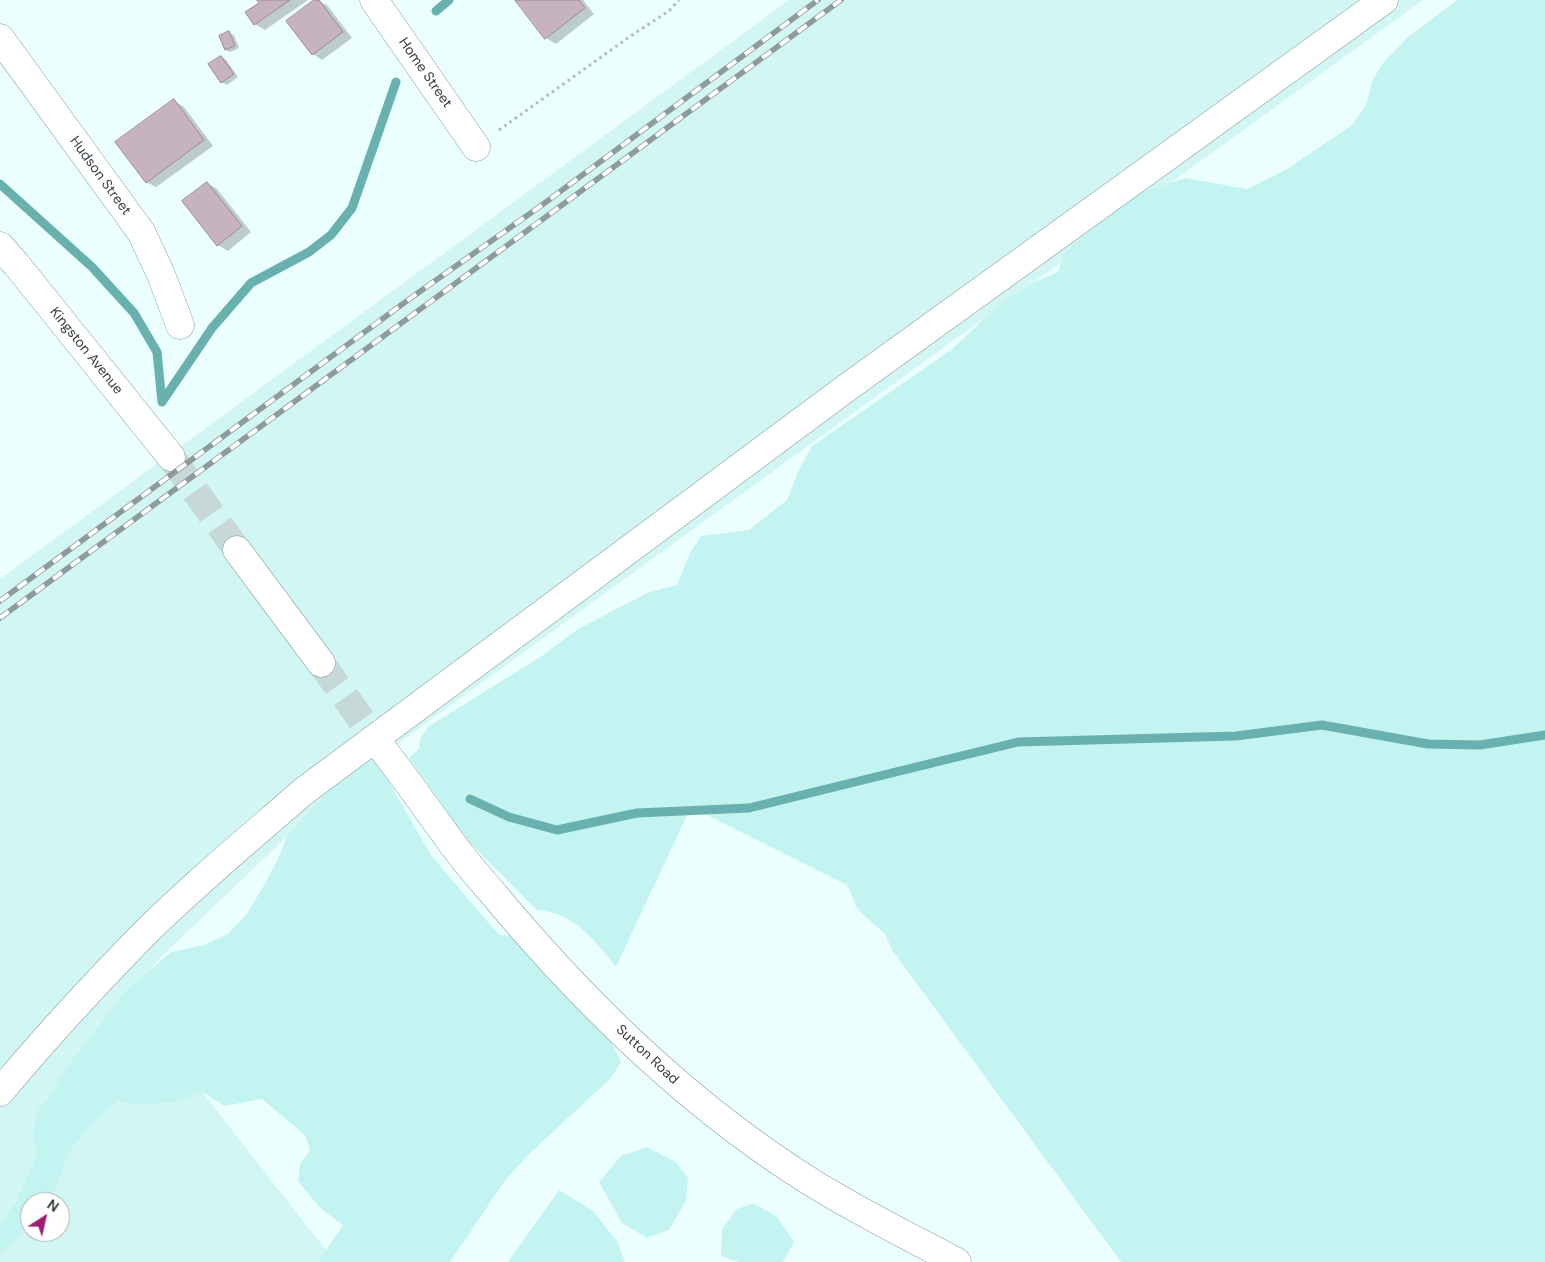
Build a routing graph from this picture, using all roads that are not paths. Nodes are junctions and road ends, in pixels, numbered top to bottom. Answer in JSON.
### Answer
{"nodes":[{"id":1,"x":374,"y":0,"type":"edge"},
{"id":2,"x":1384,"y":0,"type":"edge"},
{"id":3,"x":0,"y":38,"type":"edge"},
{"id":4,"x":476,"y":147,"type":"road end"},
{"id":5,"x":0,"y":246,"type":"edge"},
{"id":6,"x":180,"y":325,"type":"dead end"},
{"id":7,"x":171,"y":457,"type":"tunnel mouth"},
{"id":8,"x":237,"y":550,"type":"tunnel mouth"},
{"id":9,"x":321,"y":663,"type":"tunnel mouth"},
{"id":10,"x":378,"y":743,"type":"tunnel mouth"},
{"id":11,"x":0,"y":1092,"type":"edge"},
{"id":12,"x":957,"y":1262,"type":"edge"}],
"edges":[{"from":1,"to":4,"type":"street","name":"Home Street"},
{"from":2,"to":11,"type":"street"},
{"from":3,"to":6,"type":"street","name":"Hudson Street"},
{"from":5,"to":7,"type":"street","name":"Kingston Avenue"},
{"from":8,"to":9,"type":"street"},
{"from":10,"to":12,"type":"street","name":"Sutton Road"}]}
